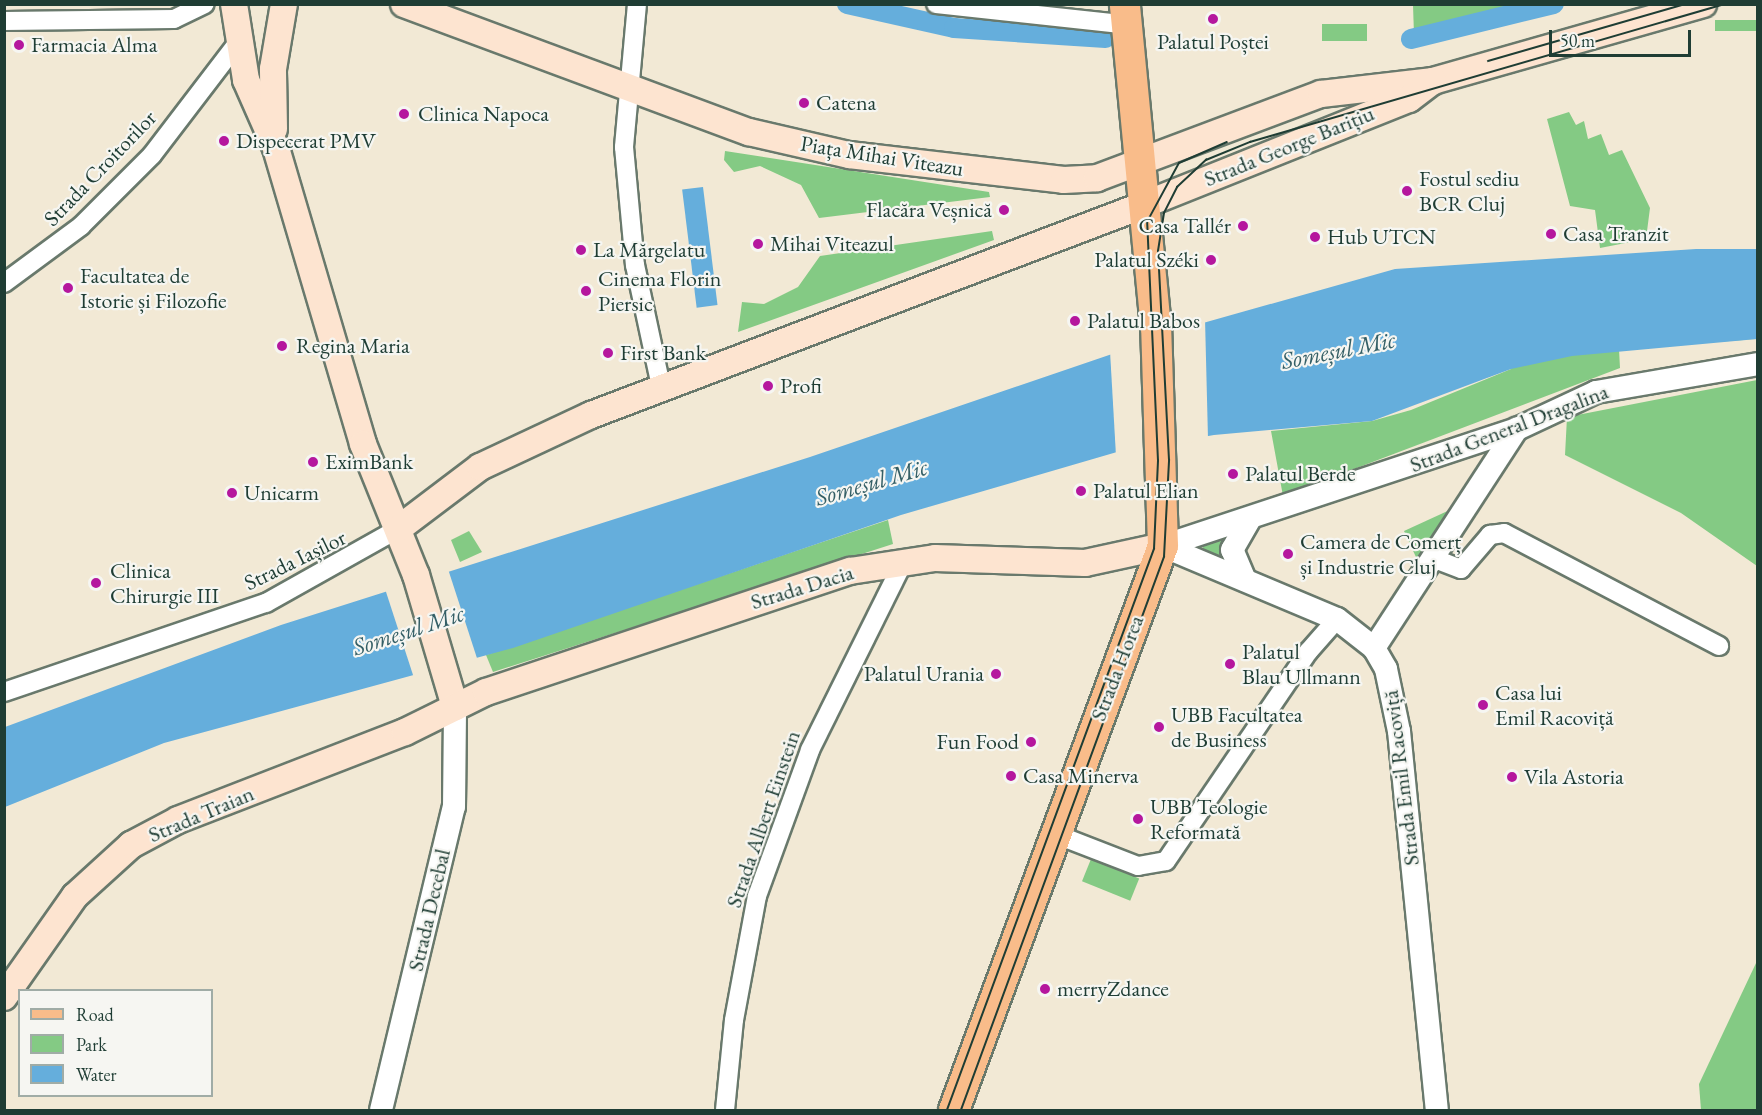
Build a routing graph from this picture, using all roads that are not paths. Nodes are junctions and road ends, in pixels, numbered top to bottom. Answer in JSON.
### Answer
{"nodes":[{"id":1,"x":204,"y":4,"type":"edge"},
{"id":2,"x":234,"y":4,"type":"edge"},
{"id":3,"x":284,"y":4,"type":"edge"},
{"id":4,"x":404,"y":4,"type":"edge"},
{"id":5,"x":637,"y":4,"type":"edge"},
{"id":6,"x":936,"y":4,"type":"edge"},
{"id":7,"x":1703,"y":4,"type":"edge"},
{"id":8,"x":1127,"y":15,"type":"edge"},
{"id":9,"x":4,"y":21,"type":"edge"},
{"id":10,"x":237,"y":44,"type":"junction"},
{"id":11,"x":1433,"y":81,"type":"junction"},
{"id":12,"x":629,"y":92,"type":"junction"},
{"id":13,"x":276,"y":148,"type":"junction"},
{"id":14,"x":1139,"y":160,"type":"junction"},
{"id":15,"x":1141,"y":206,"type":"junction"},
{"id":16,"x":4,"y":283,"type":"edge"},
{"id":17,"x":1758,"y":364,"type":"edge"},
{"id":18,"x":661,"y":386,"type":"junction"},
{"id":19,"x":1517,"y":429,"type":"junction"},
{"id":20,"x":1250,"y":519,"type":"junction"},
{"id":21,"x":398,"y":529,"type":"junction"},
{"id":22,"x":1163,"y":546,"type":"junction"},
{"id":23,"x":1435,"y":559,"type":"junction"},
{"id":24,"x":904,"y":561,"type":"junction"},
{"id":25,"x":1245,"y":580,"type":"junction"},
{"id":26,"x":1337,"y":619,"type":"junction"},
{"id":27,"x":1719,"y":646,"type":"dead end"},
{"id":28,"x":1374,"y":648,"type":"junction"},
{"id":29,"x":4,"y":692,"type":"edge"},
{"id":30,"x":455,"y":707,"type":"junction"},
{"id":31,"x":1055,"y":834,"type":"junction"},
{"id":32,"x":4,"y":997,"type":"edge"},
{"id":33,"x":381,"y":1110,"type":"edge"},
{"id":34,"x":725,"y":1110,"type":"edge"},
{"id":35,"x":954,"y":1110,"type":"edge"},
{"id":36,"x":1437,"y":1110,"type":"edge"}],
"edges":[{"from":1,"to":9,"type":"street"},
{"from":2,"to":10,"type":"main road"},
{"from":3,"to":13,"type":"main road"},
{"from":4,"to":12,"type":"main road","name":"Piața Mihai Viteazu"},
{"from":5,"to":12,"type":"street"},
{"from":6,"to":8,"type":"street"},
{"from":7,"to":11,"type":"main road","name":"Strada George Barițiu"},
{"from":8,"to":14,"type":"main road","name":"Strada Horea"},
{"from":10,"to":13,"type":"main road"},
{"from":10,"to":16,"type":"street","name":"Strada Croitorilor"},
{"from":11,"to":14,"type":"main road","name":"Strada George Barițiu"},
{"from":11,"to":15,"type":"main road","name":"Strada George Barițiu"},
{"from":12,"to":14,"type":"main road","name":"Piața Mihai Viteazu"},
{"from":12,"to":18,"type":"street"},
{"from":13,"to":21,"type":"main road"},
{"from":14,"to":15,"type":"main road","name":"Strada Horea"},
{"from":15,"to":18,"type":"main road"},
{"from":15,"to":22,"type":"main road","name":"Strada Horea"},
{"from":17,"to":19,"type":"street","name":"Strada General Dragalina"},
{"from":18,"to":21,"type":"main road"},
{"from":19,"to":20,"type":"street","name":"Strada General Dragalina"},
{"from":19,"to":23,"type":"street"},
{"from":20,"to":22,"type":"street","name":"Strada General Dragalina"},
{"from":20,"to":25,"type":"street"},
{"from":21,"to":29,"type":"street","name":"Strada Iașilor"},
{"from":21,"to":30,"type":"main road"},
{"from":22,"to":24,"type":"main road","name":"Strada Dacia"},
{"from":22,"to":25,"type":"street","name":"Strada Emil Racoviță"},
{"from":22,"to":31,"type":"main road","name":"Strada Horea"},
{"from":23,"to":27,"type":"street"},
{"from":23,"to":28,"type":"street"},
{"from":24,"to":30,"type":"main road","name":"Strada Dacia"},
{"from":24,"to":34,"type":"street","name":"Strada Albert Einstein"},
{"from":25,"to":26,"type":"street","name":"Strada Emil Racoviță"},
{"from":26,"to":28,"type":"street","name":"Strada Emil Racoviță"},
{"from":26,"to":31,"type":"street"},
{"from":28,"to":36,"type":"street","name":"Strada Emil Racoviță"},
{"from":30,"to":32,"type":"main road","name":"Strada Traian"},
{"from":30,"to":33,"type":"street","name":"Strada Decebal"},
{"from":31,"to":35,"type":"main road","name":"Strada Horea"}]}
